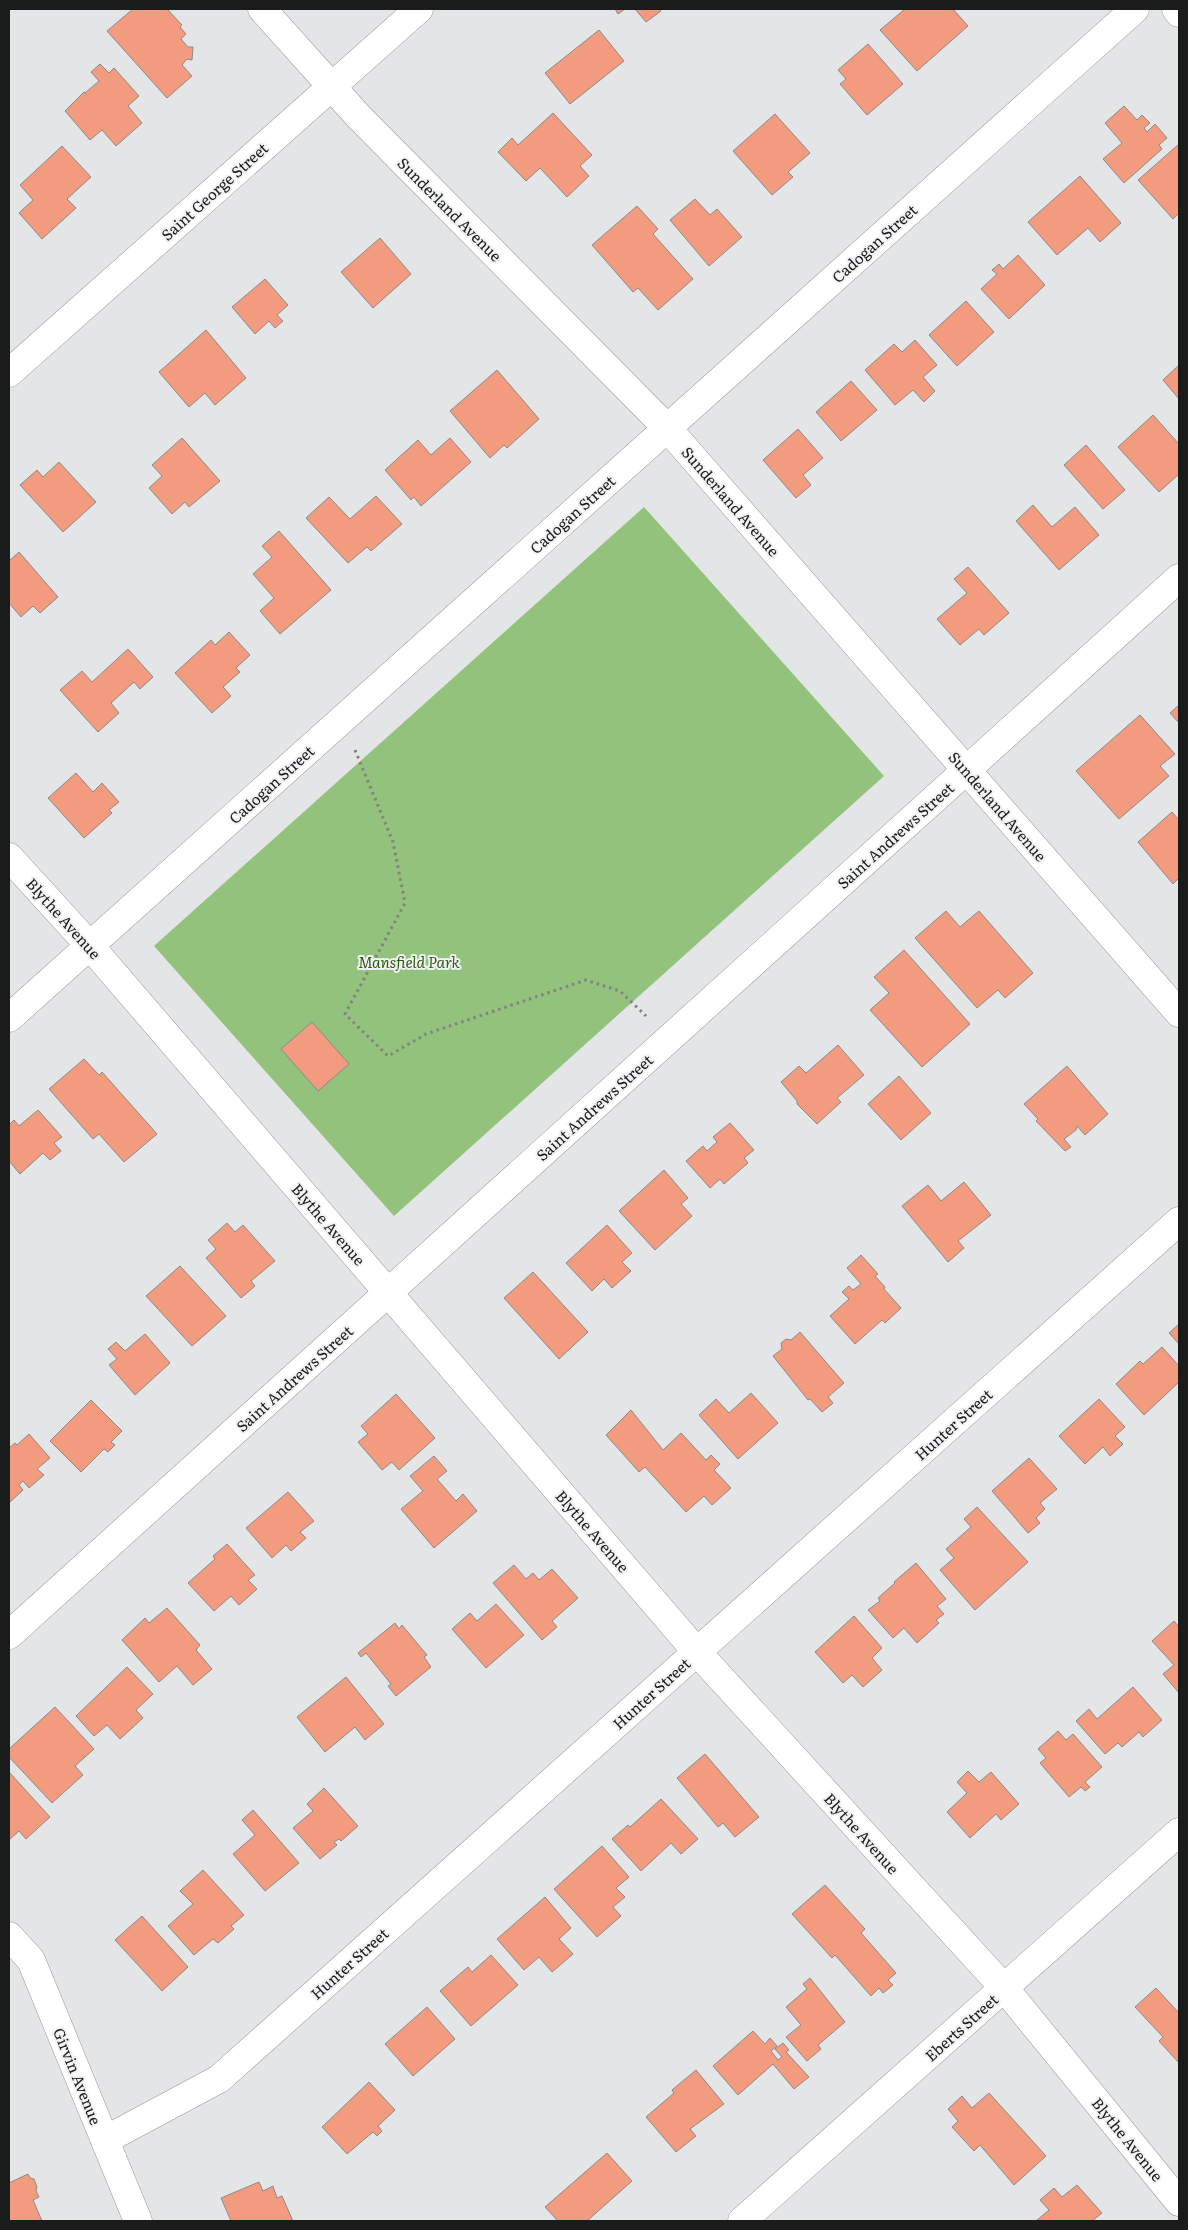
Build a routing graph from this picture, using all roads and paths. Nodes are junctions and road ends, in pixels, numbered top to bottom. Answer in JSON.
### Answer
{"nodes":[{"id":1,"x":262,"y":9,"type":"edge"},
{"id":2,"x":419,"y":9,"type":"edge"},
{"id":3,"x":1135,"y":9,"type":"edge"},
{"id":4,"x":1176,"y":9,"type":"edge"},
{"id":5,"x":1179,"y":12,"type":"edge"},
{"id":6,"x":331,"y":86,"type":"junction"},
{"id":7,"x":9,"y":373,"type":"edge"},
{"id":8,"x":668,"y":429,"type":"junction"},
{"id":9,"x":1179,"y":578,"type":"edge"},
{"id":10,"x":336,"y":725,"type":"junction"},
{"id":11,"x":966,"y":770,"type":"junction"},
{"id":12,"x":9,"y":857,"type":"edge"},
{"id":13,"x":90,"y":946,"type":"junction"},
{"id":14,"x":1179,"y":1013,"type":"edge"},
{"id":15,"x":9,"y":1018,"type":"edge"},
{"id":16,"x":670,"y":1039,"type":"junction"},
{"id":17,"x":1179,"y":1222,"type":"edge"},
{"id":18,"x":388,"y":1293,"type":"junction"},
{"id":19,"x":9,"y":1635,"type":"edge"},
{"id":20,"x":697,"y":1652,"type":"junction"},
{"id":21,"x":1179,"y":1832,"type":"edge"},
{"id":22,"x":9,"y":1936,"type":"edge"},
{"id":23,"x":1005,"y":1989,"type":"junction"},
{"id":24,"x":105,"y":2140,"type":"junction"},
{"id":25,"x":1179,"y":2202,"type":"edge"},
{"id":26,"x":138,"y":2221,"type":"edge"},
{"id":27,"x":742,"y":2221,"type":"edge"}],
"edges":[{"from":1,"to":6,"type":"street","name":"Sunderland Avenue"},
{"from":2,"to":6,"type":"street","name":"Saint George Street"},
{"from":3,"to":8,"type":"street","name":"Cadogan Street"},
{"from":4,"to":5,"type":"street"},
{"from":6,"to":7,"type":"street","name":"Saint George Street"},
{"from":6,"to":8,"type":"street","name":"Sunderland Avenue"},
{"from":8,"to":10,"type":"street","name":"Cadogan Street"},
{"from":8,"to":11,"type":"street","name":"Sunderland Avenue"},
{"from":9,"to":11,"type":"street","name":"Saint Andrews Street"},
{"from":10,"to":13,"type":"street","name":"Cadogan Street"},
{"from":10,"to":16,"type":"path"},
{"from":11,"to":14,"type":"street","name":"Sunderland Avenue"},
{"from":11,"to":16,"type":"street","name":"Saint Andrews Street"},
{"from":12,"to":13,"type":"street","name":"Blythe Avenue"},
{"from":13,"to":15,"type":"street","name":"Cadogan Street"},
{"from":13,"to":18,"type":"street","name":"Blythe Avenue"},
{"from":16,"to":18,"type":"street","name":"Saint Andrews Street"},
{"from":17,"to":20,"type":"street","name":"Hunter Street"},
{"from":18,"to":19,"type":"street","name":"Saint Andrews Street"},
{"from":18,"to":20,"type":"street","name":"Blythe Avenue"},
{"from":20,"to":23,"type":"street","name":"Blythe Avenue"},
{"from":20,"to":24,"type":"street","name":"Hunter Street"},
{"from":21,"to":23,"type":"street","name":"Eberts Street"},
{"from":22,"to":24,"type":"street","name":"Girvin Avenue"},
{"from":23,"to":25,"type":"street","name":"Blythe Avenue"},
{"from":23,"to":27,"type":"street","name":"Eberts Street"},
{"from":24,"to":26,"type":"street","name":"Girvin Avenue"}]}
